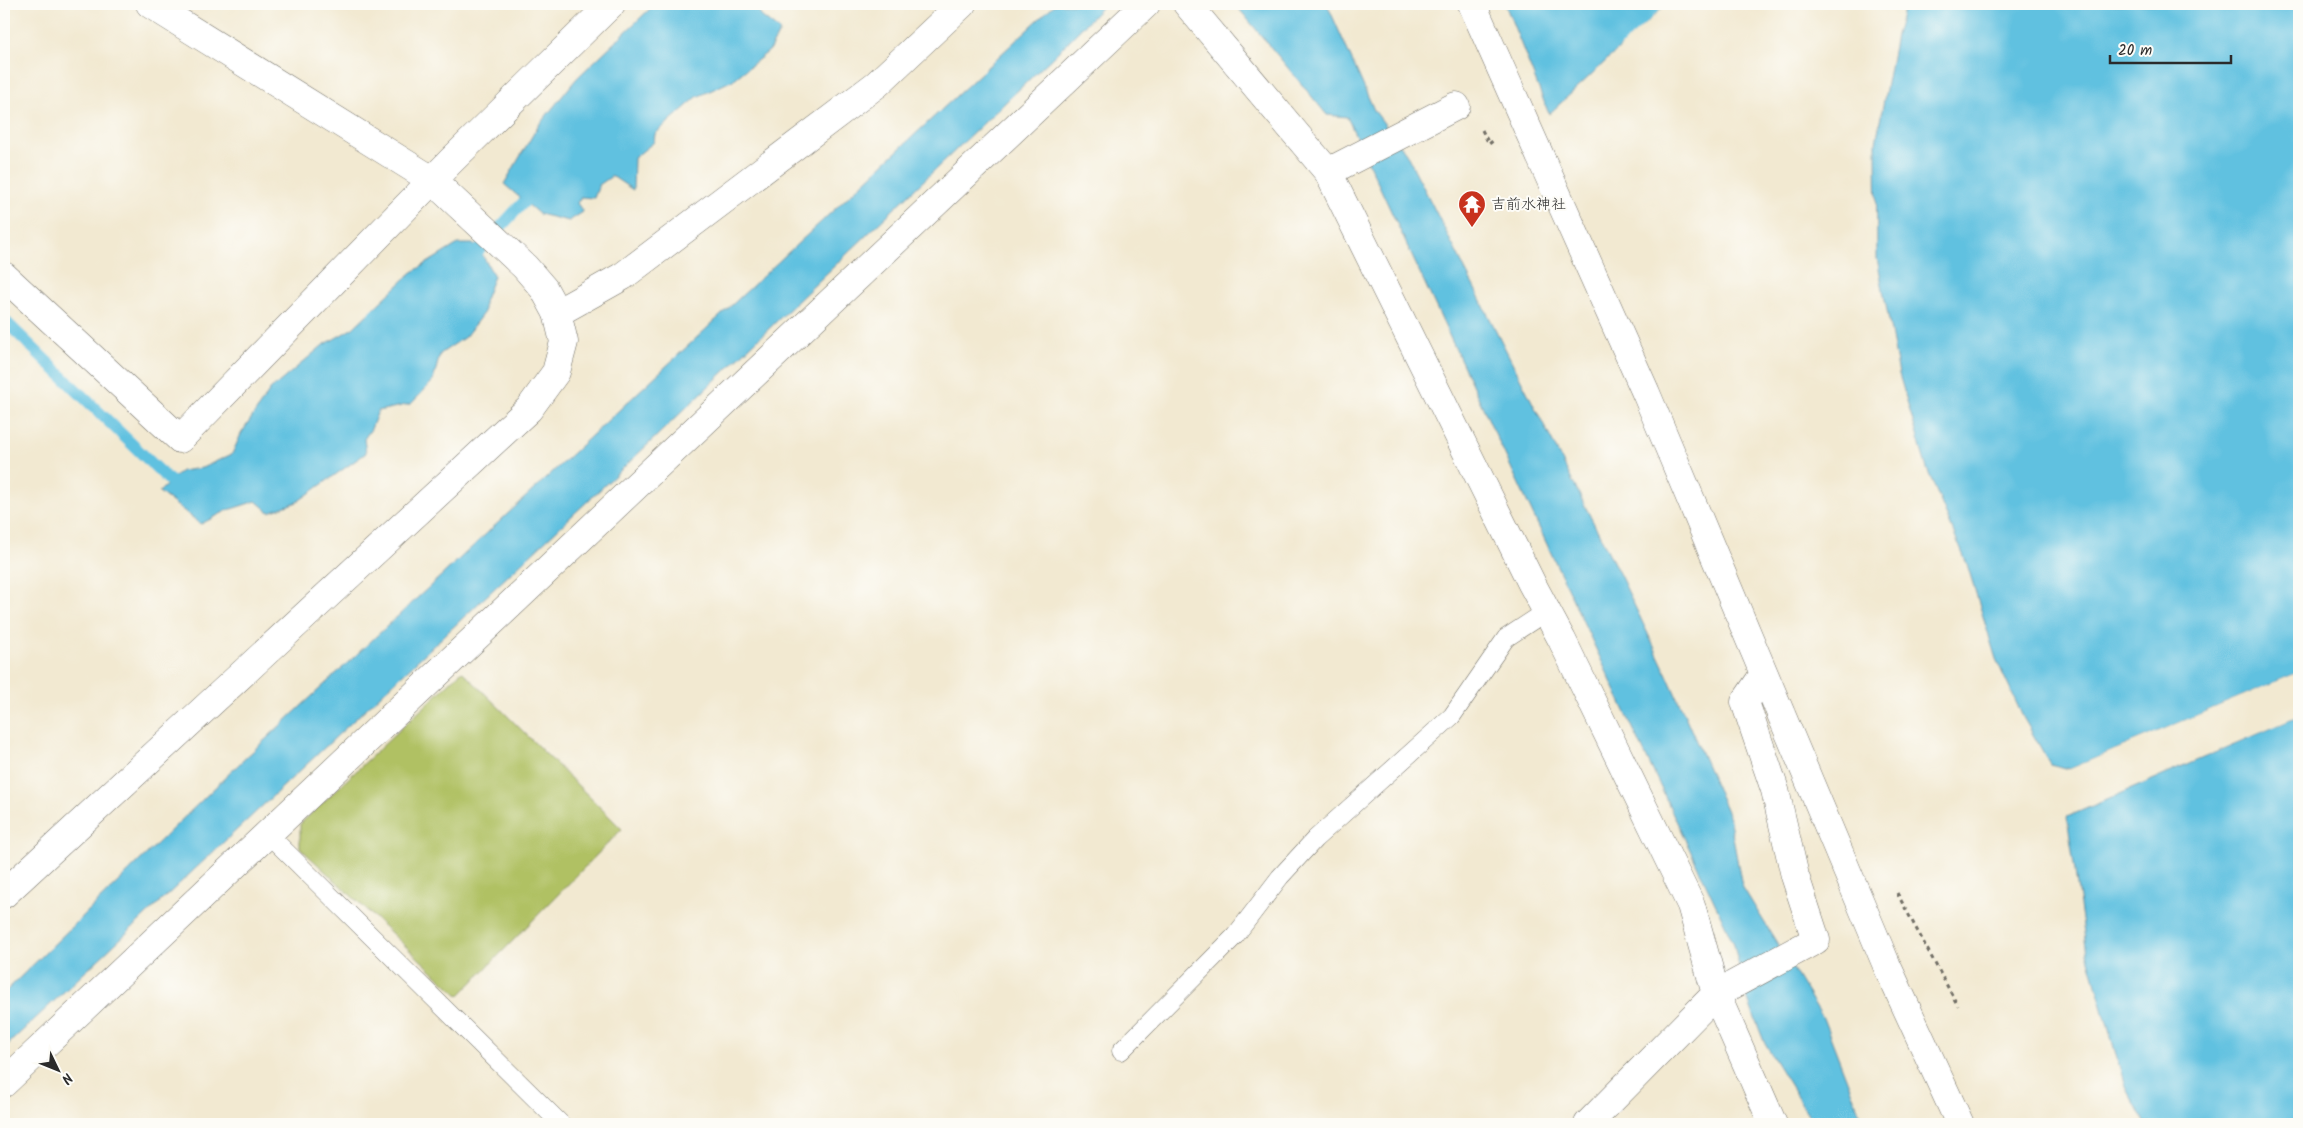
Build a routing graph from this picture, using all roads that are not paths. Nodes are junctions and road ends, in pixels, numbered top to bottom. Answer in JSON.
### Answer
{"nodes":[{"id":1,"x":150,"y":4,"type":"edge"},
{"id":2,"x":611,"y":4,"type":"edge"},
{"id":3,"x":962,"y":4,"type":"edge"},
{"id":4,"x":1146,"y":4,"type":"edge"},
{"id":5,"x":1186,"y":4,"type":"edge"},
{"id":6,"x":1472,"y":4,"type":"edge"},
{"id":7,"x":1456,"y":106,"type":"dead end"},
{"id":8,"x":1328,"y":172,"type":"junction"},
{"id":9,"x":432,"y":180,"type":"junction"},
{"id":10,"x":4,"y":276,"type":"edge"},
{"id":11,"x":557,"y":313,"type":"junction"},
{"id":12,"x":1546,"y":611,"type":"junction"},
{"id":13,"x":1764,"y":674,"type":"junction"},
{"id":14,"x":268,"y":834,"type":"junction"},
{"id":15,"x":4,"y":894,"type":"edge"},
{"id":16,"x":1716,"y":994,"type":"junction"},
{"id":17,"x":1121,"y":1051,"type":"dead end"},
{"id":18,"x":4,"y":1083,"type":"edge"},
{"id":19,"x":561,"y":1124,"type":"edge"},
{"id":20,"x":1588,"y":1124,"type":"edge"},
{"id":21,"x":1774,"y":1124,"type":"edge"},
{"id":22,"x":1960,"y":1124,"type":"edge"}],
"edges":[{"from":1,"to":9,"type":"street"},
{"from":2,"to":9,"type":"street"},
{"from":3,"to":11,"type":"street"},
{"from":4,"to":14,"type":"street"},
{"from":5,"to":8,"type":"street"},
{"from":6,"to":13,"type":"street"},
{"from":7,"to":8,"type":"street"},
{"from":8,"to":12,"type":"street"},
{"from":9,"to":10,"type":"street"},
{"from":9,"to":11,"type":"street"},
{"from":11,"to":15,"type":"street"},
{"from":12,"to":16,"type":"street"},
{"from":12,"to":17,"type":"lane"},
{"from":13,"to":16,"type":"street"},
{"from":13,"to":22,"type":"street"},
{"from":14,"to":18,"type":"street"},
{"from":14,"to":19,"type":"lane"},
{"from":16,"to":20,"type":"street"},
{"from":16,"to":21,"type":"street"}]}
